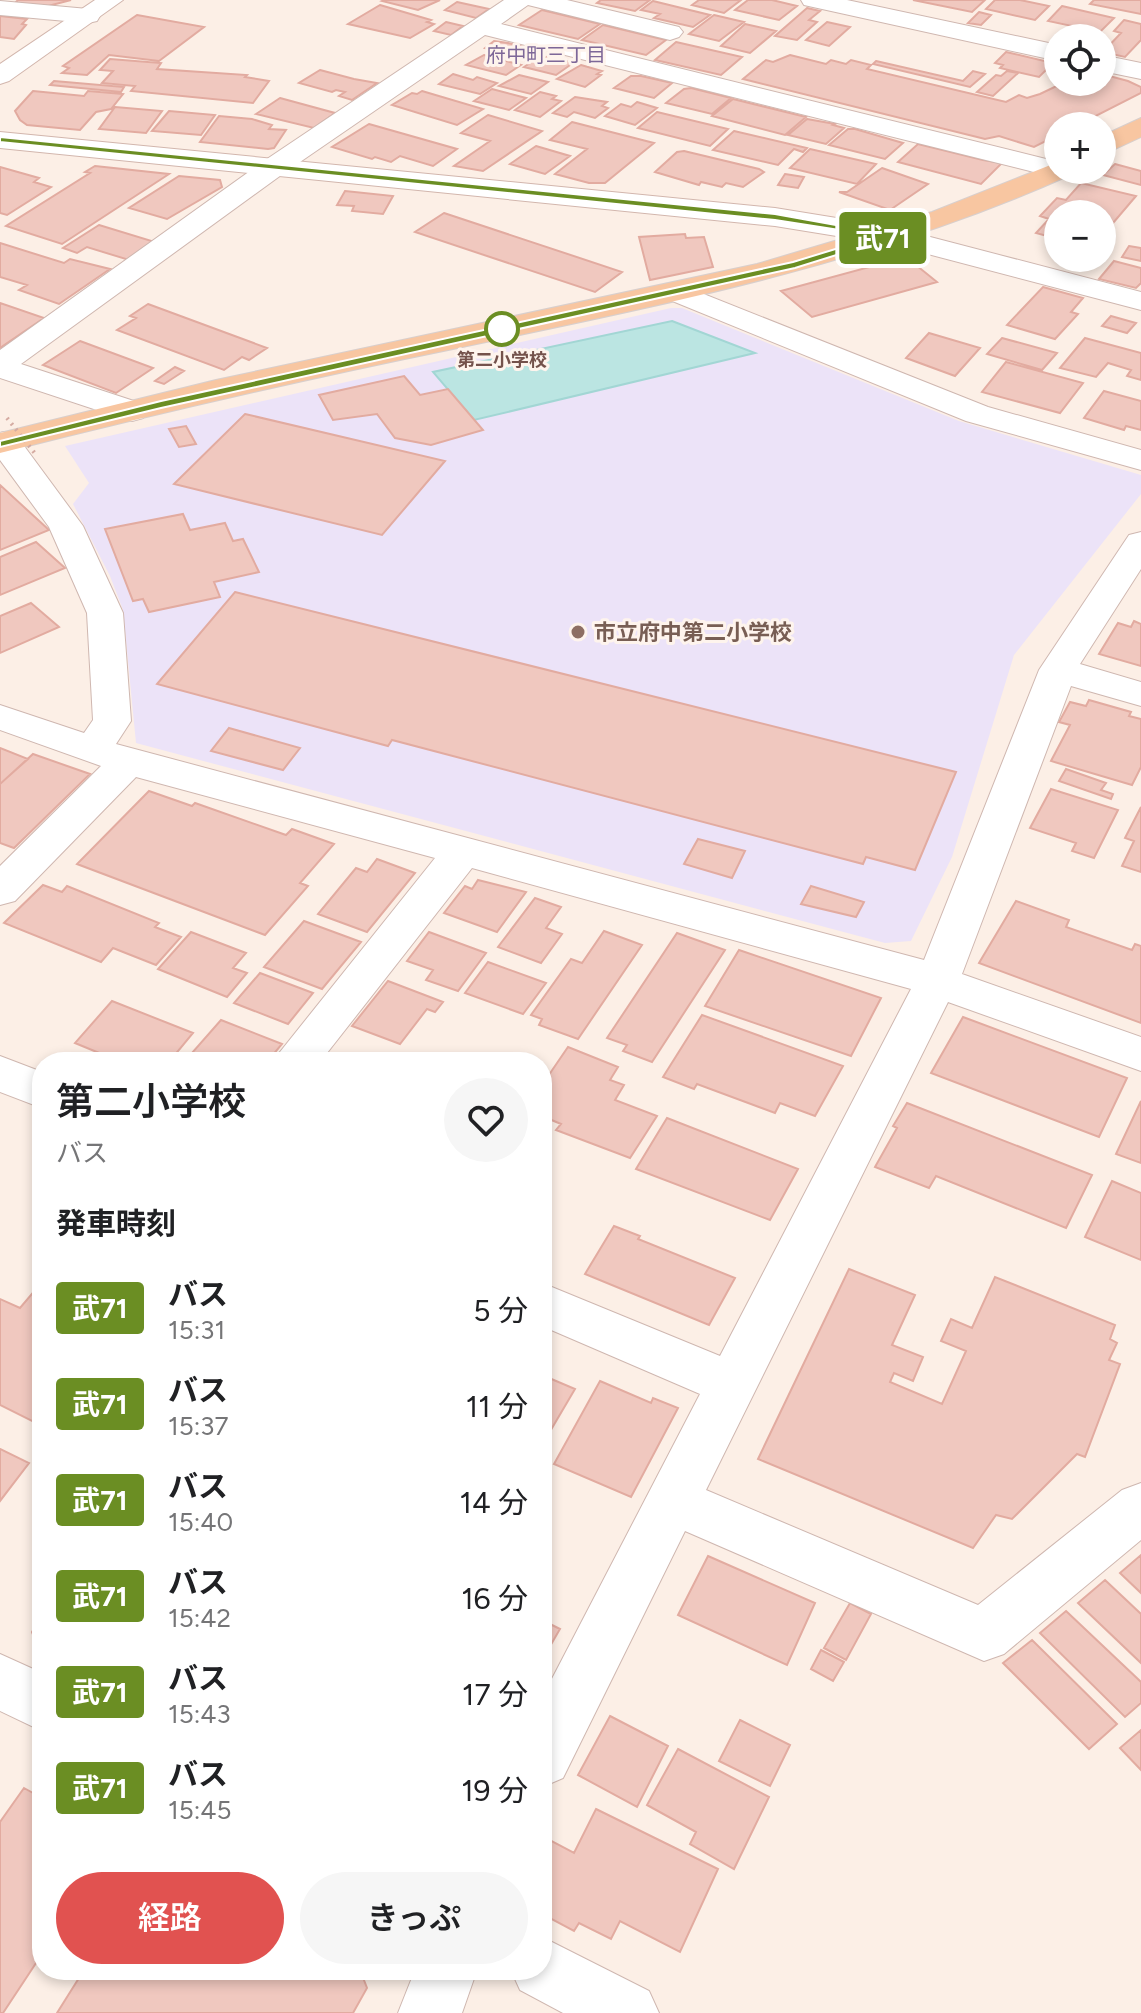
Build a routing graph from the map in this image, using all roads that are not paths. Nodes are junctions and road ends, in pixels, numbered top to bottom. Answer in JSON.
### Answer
{"nodes":[{"id":1,"x":111,"y":0,"type":"edge"},
{"id":2,"x":520,"y":0,"type":"edge"},
{"id":3,"x":536,"y":0,"type":"edge"},
{"id":4,"x":813,"y":0,"type":"edge"},
{"id":5,"x":0,"y":8,"type":"edge"},
{"id":6,"x":88,"y":16,"type":"junction"},
{"id":7,"x":481,"y":27,"type":"junction"},
{"id":8,"x":670,"y":32,"type":"dead end"},
{"id":9,"x":1044,"y":50,"type":"edge"},
{"id":10,"x":1116,"y":66,"type":"edge"},
{"id":11,"x":1141,"y":71,"type":"edge"},
{"id":12,"x":0,"y":76,"type":"edge"},
{"id":13,"x":1141,"y":126,"type":"edge"},
{"id":14,"x":1116,"y":139,"type":"edge"},
{"id":15,"x":0,"y":140,"type":"edge"},
{"id":16,"x":274,"y":167,"type":"junction"},
{"id":17,"x":1044,"y":167,"type":"edge"},
{"id":18,"x":1044,"y":176,"type":"edge"},
{"id":19,"x":892,"y":236,"type":"junction"},
{"id":20,"x":676,"y":292,"type":"junction"},
{"id":21,"x":1141,"y":301,"type":"edge"},
{"id":22,"x":0,"y":367,"type":"edge"},
{"id":23,"x":132,"y":411,"type":"junction"},
{"id":24,"x":4,"y":434,"type":"edge"},
{"id":25,"x":1141,"y":460,"type":"edge"},
{"id":26,"x":1141,"y":542,"type":"edge"},
{"id":27,"x":1058,"y":670,"type":"junction"},
{"id":28,"x":1141,"y":694,"type":"edge"},
{"id":29,"x":0,"y":717,"type":"edge"},
{"id":30,"x":110,"y":755,"type":"junction"},
{"id":31,"x":463,"y":852,"type":"junction"},
{"id":32,"x":0,"y":891,"type":"edge"},
{"id":33,"x":937,"y":981,"type":"junction"},
{"id":34,"x":303,"y":1052,"type":"edge"},
{"id":35,"x":1141,"y":1054,"type":"edge"},
{"id":36,"x":0,"y":1073,"type":"edge"},
{"id":37,"x":32,"y":1087,"type":"edge"},
{"id":38,"x":552,"y":1308,"type":"edge"},
{"id":39,"x":733,"y":1385,"type":"junction"},
{"id":40,"x":674,"y":1501,"type":"junction"},
{"id":41,"x":1141,"y":1507,"type":"edge"},
{"id":42,"x":0,"y":1681,"type":"edge"},
{"id":43,"x":32,"y":1698,"type":"edge"},
{"id":44,"x":552,"y":1739,"type":"edge"},
{"id":45,"x":552,"y":1973,"type":"edge"},
{"id":46,"x":442,"y":1980,"type":"edge"},
{"id":47,"x":430,"y":2013,"type":"edge"},
{"id":48,"x":627,"y":2013,"type":"edge"}],
"edges":[{"from":1,"to":6,"type":"street"},
{"from":2,"to":7,"type":"street"},
{"from":3,"to":8,"type":"street"},
{"from":4,"to":9,"type":"street"},
{"from":5,"to":6,"type":"street"},
{"from":6,"to":12,"type":"street"},
{"from":7,"to":16,"type":"street"},
{"from":7,"to":17,"type":"street"},
{"from":10,"to":11,"type":"street"},
{"from":13,"to":14,"type":"main road"},
{"from":15,"to":16,"type":"street"},
{"from":16,"to":19,"type":"street"},
{"from":16,"to":22,"type":"street"},
{"from":18,"to":19,"type":"main road"},
{"from":19,"to":20,"type":"main road"},
{"from":19,"to":21,"type":"street"},
{"from":20,"to":23,"type":"main road"},
{"from":20,"to":25,"type":"street"},
{"from":22,"to":23,"type":"street"},
{"from":23,"to":24,"type":"main road"},
{"from":24,"to":30,"type":"street"},
{"from":26,"to":27,"type":"street"},
{"from":27,"to":28,"type":"street"},
{"from":27,"to":33,"type":"street"},
{"from":29,"to":30,"type":"street"},
{"from":30,"to":31,"type":"street"},
{"from":30,"to":32,"type":"street"},
{"from":31,"to":33,"type":"street"},
{"from":31,"to":34,"type":"street"},
{"from":33,"to":35,"type":"street"},
{"from":33,"to":39,"type":"street"},
{"from":36,"to":37,"type":"street"},
{"from":38,"to":39,"type":"street"},
{"from":39,"to":40,"type":"street"},
{"from":40,"to":41,"type":"street"},
{"from":40,"to":44,"type":"street"},
{"from":42,"to":43,"type":"street"},
{"from":45,"to":48,"type":"street"},
{"from":46,"to":47,"type":"street"}]}
